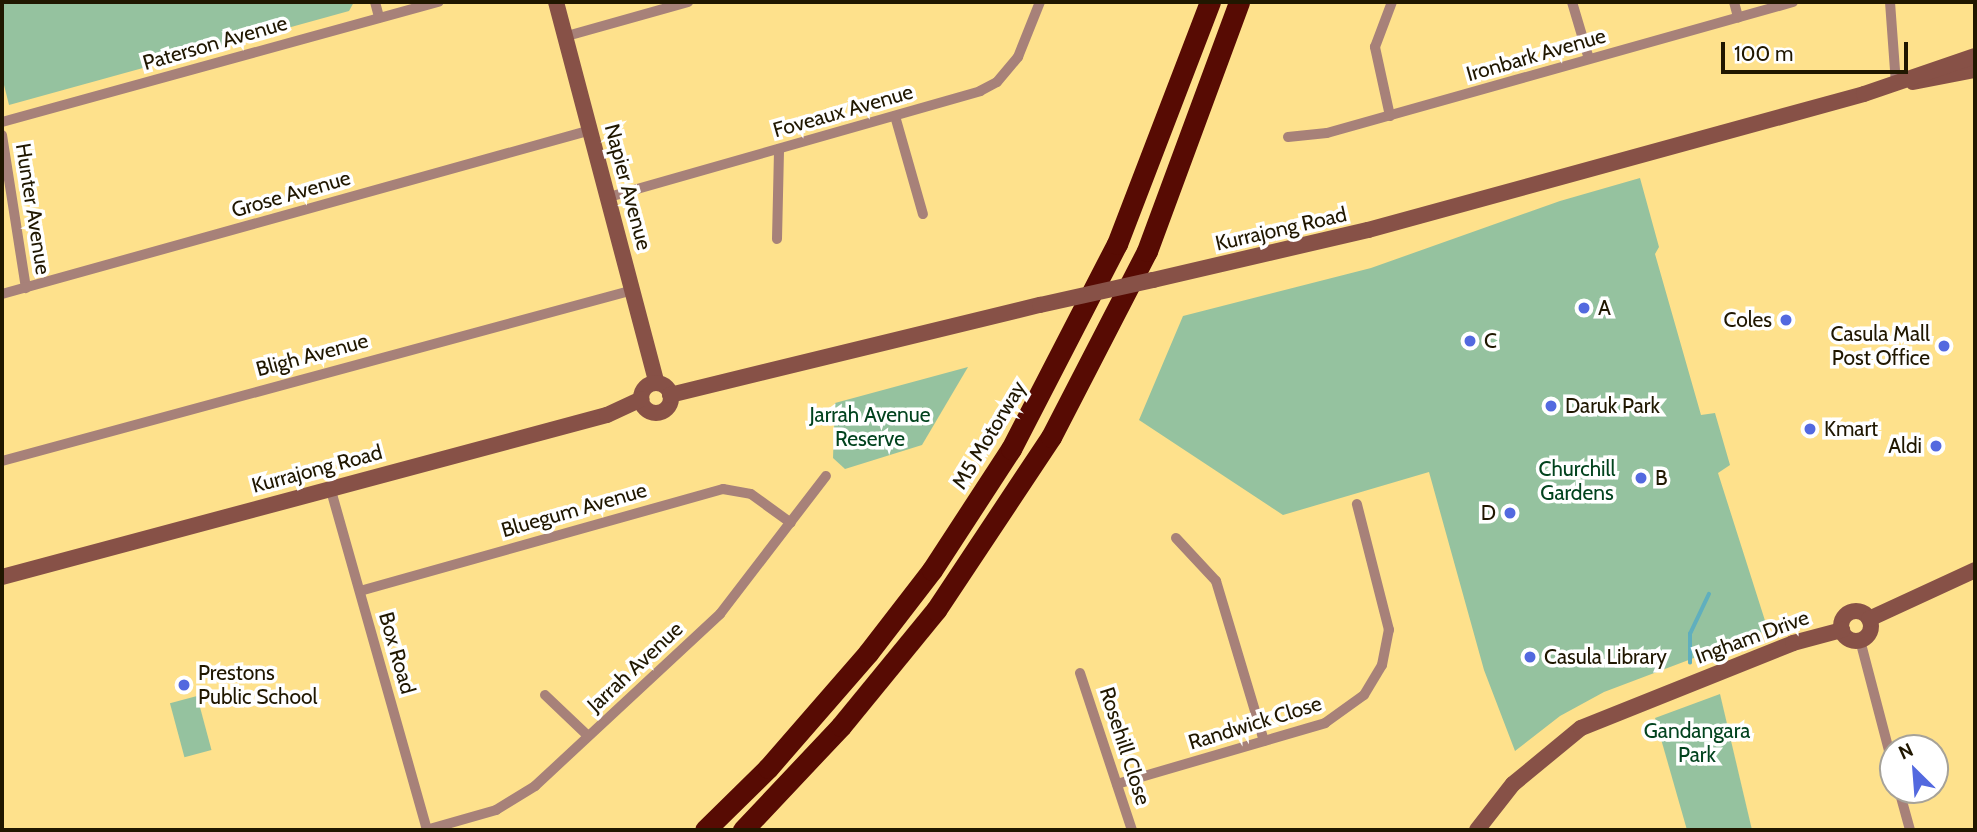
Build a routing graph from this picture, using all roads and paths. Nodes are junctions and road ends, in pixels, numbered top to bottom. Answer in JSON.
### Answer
{"nodes":[{"id":1,"x":375,"y":2,"type":"edge"},
{"id":2,"x":439,"y":2,"type":"edge"},
{"id":3,"x":556,"y":2,"type":"edge"},
{"id":4,"x":688,"y":2,"type":"edge"},
{"id":5,"x":1040,"y":2,"type":"edge"},
{"id":6,"x":1210,"y":2,"type":"edge"},
{"id":7,"x":1239,"y":2,"type":"edge"},
{"id":8,"x":1392,"y":2,"type":"edge"},
{"id":9,"x":1572,"y":2,"type":"edge"},
{"id":10,"x":1734,"y":2,"type":"edge"},
{"id":11,"x":1793,"y":2,"type":"edge"},
{"id":12,"x":1890,"y":2,"type":"edge"},
{"id":13,"x":379,"y":17,"type":"junction"},
{"id":14,"x":1738,"y":17,"type":"junction"},
{"id":15,"x":566,"y":36,"type":"junction"},
{"id":16,"x":1975,"y":56,"type":"edge"},
{"id":17,"x":1589,"y":59,"type":"junction"},
{"id":18,"x":1975,"y":69,"type":"edge"},
{"id":19,"x":1896,"y":83,"type":"junction"},
{"id":20,"x":895,"y":116,"type":"junction"},
{"id":21,"x":1390,"y":116,"type":"junction"},
{"id":22,"x":2,"y":122,"type":"edge"},
{"id":23,"x":591,"y":130,"type":"junction"},
{"id":24,"x":2,"y":135,"type":"edge"},
{"id":25,"x":1288,"y":136,"type":"dead end"},
{"id":26,"x":779,"y":149,"type":"junction"},
{"id":27,"x":608,"y":197,"type":"junction"},
{"id":28,"x":923,"y":214,"type":"dead end"},
{"id":29,"x":777,"y":239,"type":"dead end"},
{"id":30,"x":26,"y":288,"type":"junction"},
{"id":31,"x":633,"y":290,"type":"junction"},
{"id":32,"x":2,"y":294,"type":"edge"},
{"id":33,"x":657,"y":383,"type":"junction"},
{"id":34,"x":670,"y":395,"type":"junction"},
{"id":35,"x":641,"y":399,"type":"junction"},
{"id":36,"x":2,"y":461,"type":"edge"},
{"id":37,"x":826,"y":476,"type":"dead end"},
{"id":38,"x":330,"y":487,"type":"junction"},
{"id":39,"x":1357,"y":504,"type":"dead end"},
{"id":40,"x":791,"y":523,"type":"junction"},
{"id":41,"x":1177,"y":538,"type":"dead end"},
{"id":42,"x":1975,"y":570,"type":"edge"},
{"id":43,"x":2,"y":577,"type":"edge"},
{"id":44,"x":360,"y":591,"type":"junction"},
{"id":45,"x":1869,"y":619,"type":"junction"},
{"id":46,"x":1842,"y":630,"type":"junction"},
{"id":47,"x":1860,"y":640,"type":"junction"},
{"id":48,"x":1080,"y":673,"type":"dead end"},
{"id":49,"x":545,"y":695,"type":"dead end"},
{"id":50,"x":1885,"y":734,"type":"edge"},
{"id":51,"x":588,"y":736,"type":"junction"},
{"id":52,"x":1264,"y":741,"type":"junction"},
{"id":53,"x":1118,"y":784,"type":"junction"},
{"id":54,"x":1903,"y":804,"type":"edge"},
{"id":55,"x":427,"y":830,"type":"edge"},
{"id":56,"x":705,"y":830,"type":"edge"},
{"id":57,"x":743,"y":830,"type":"edge"},
{"id":58,"x":1132,"y":830,"type":"edge"},
{"id":59,"x":1477,"y":830,"type":"edge"},
{"id":60,"x":1910,"y":830,"type":"edge"}],
"edges":[{"from":1,"to":13,"type":"street"},
{"from":2,"to":13,"type":"street","name":"Paterson Avenue"},
{"from":3,"to":15,"type":"main road","name":"Napier Avenue"},
{"from":4,"to":15,"type":"street"},
{"from":5,"to":20,"type":"street","name":"Foveaux Avenue"},
{"from":6,"to":56,"type":"highway","name":"M5 Motorway"},
{"from":7,"to":57,"type":"highway"},
{"from":8,"to":21,"type":"street"},
{"from":9,"to":17,"type":"street"},
{"from":10,"to":14,"type":"street"},
{"from":11,"to":14,"type":"street","name":"Ironbark Avenue"},
{"from":12,"to":19,"type":"street"},
{"from":13,"to":22,"type":"street","name":"Paterson Avenue"},
{"from":14,"to":17,"type":"street","name":"Ironbark Avenue"},
{"from":15,"to":23,"type":"main road","name":"Napier Avenue"},
{"from":16,"to":19,"type":"main road","name":"Kurrajong Road"},
{"from":17,"to":21,"type":"street","name":"Ironbark Avenue"},
{"from":18,"to":19,"type":"main road","name":"Kurrajong Road"},
{"from":19,"to":34,"type":"main road","name":"Kurrajong Road","bridge":true},
{"from":20,"to":26,"type":"street","name":"Foveaux Avenue"},
{"from":20,"to":28,"type":"street"},
{"from":21,"to":25,"type":"street","name":"Ironbark Avenue"},
{"from":23,"to":27,"type":"main road","name":"Napier Avenue"},
{"from":23,"to":30,"type":"street","name":"Grose Avenue"},
{"from":24,"to":30,"type":"street","name":"Hunter Avenue"},
{"from":26,"to":27,"type":"street","name":"Foveaux Avenue"},
{"from":26,"to":29,"type":"street"},
{"from":27,"to":31,"type":"main road","name":"Napier Avenue"},
{"from":30,"to":32,"type":"street","name":"Grose Avenue"},
{"from":31,"to":33,"type":"main road","name":"Napier Avenue"},
{"from":31,"to":36,"type":"street","name":"Bligh Avenue"},
{"from":33,"to":34,"type":"main road"},
{"from":33,"to":35,"type":"main road"},
{"from":34,"to":35,"type":"main road"},
{"from":35,"to":38,"type":"main road","name":"Kurrajong Road"},
{"from":37,"to":40,"type":"street","name":"Jarrah Avenue"},
{"from":38,"to":43,"type":"main road","name":"Kurrajong Road"},
{"from":38,"to":44,"type":"street","name":"Box Road"},
{"from":39,"to":52,"type":"street","name":"Randwick Close"},
{"from":40,"to":44,"type":"street","name":"Bluegum Avenue"},
{"from":40,"to":51,"type":"street","name":"Jarrah Avenue"},
{"from":41,"to":52,"type":"street"},
{"from":42,"to":45,"type":"main road"},
{"from":44,"to":55,"type":"street","name":"Box Road"},
{"from":45,"to":46,"type":"main road"},
{"from":45,"to":47,"type":"main road"},
{"from":46,"to":47,"type":"main road"},
{"from":46,"to":59,"type":"main road","name":"Ingham Drive"},
{"from":47,"to":50,"type":"street"},
{"from":48,"to":53,"type":"street","name":"Rosehill Close"},
{"from":49,"to":51,"type":"street"},
{"from":51,"to":55,"type":"street","name":"Jarrah Avenue"},
{"from":52,"to":53,"type":"street","name":"Randwick Close"},
{"from":53,"to":58,"type":"street","name":"Rosehill Close"},
{"from":54,"to":60,"type":"street"}]}
